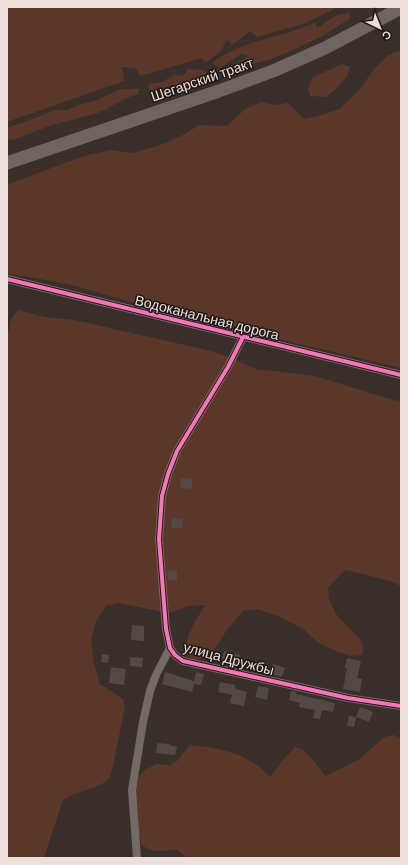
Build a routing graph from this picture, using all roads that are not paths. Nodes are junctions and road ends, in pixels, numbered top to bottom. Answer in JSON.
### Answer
{"nodes":[{"id":1,"x":401,"y":8,"type":"edge"},
{"id":2,"x":7,"y":162,"type":"edge"},
{"id":3,"x":7,"y":279,"type":"edge"},
{"id":4,"x":243,"y":337,"type":"junction"},
{"id":5,"x":401,"y":375,"type":"edge"},
{"id":6,"x":170,"y":648,"type":"junction"},
{"id":7,"x":401,"y":706,"type":"edge"},
{"id":8,"x":138,"y":858,"type":"edge"}],
"edges":[{"from":1,"to":2,"type":"main road","name":"Шегарский тракт"},
{"from":3,"to":4,"type":"street","name":"Водоканальная дорога"},
{"from":4,"to":5,"type":"street","name":"Водоканальная дорога"},
{"from":4,"to":6,"type":"street","name":"улица Дружбы"},
{"from":6,"to":7,"type":"street","name":"улица Дружбы"},
{"from":6,"to":8,"type":"street"}]}
